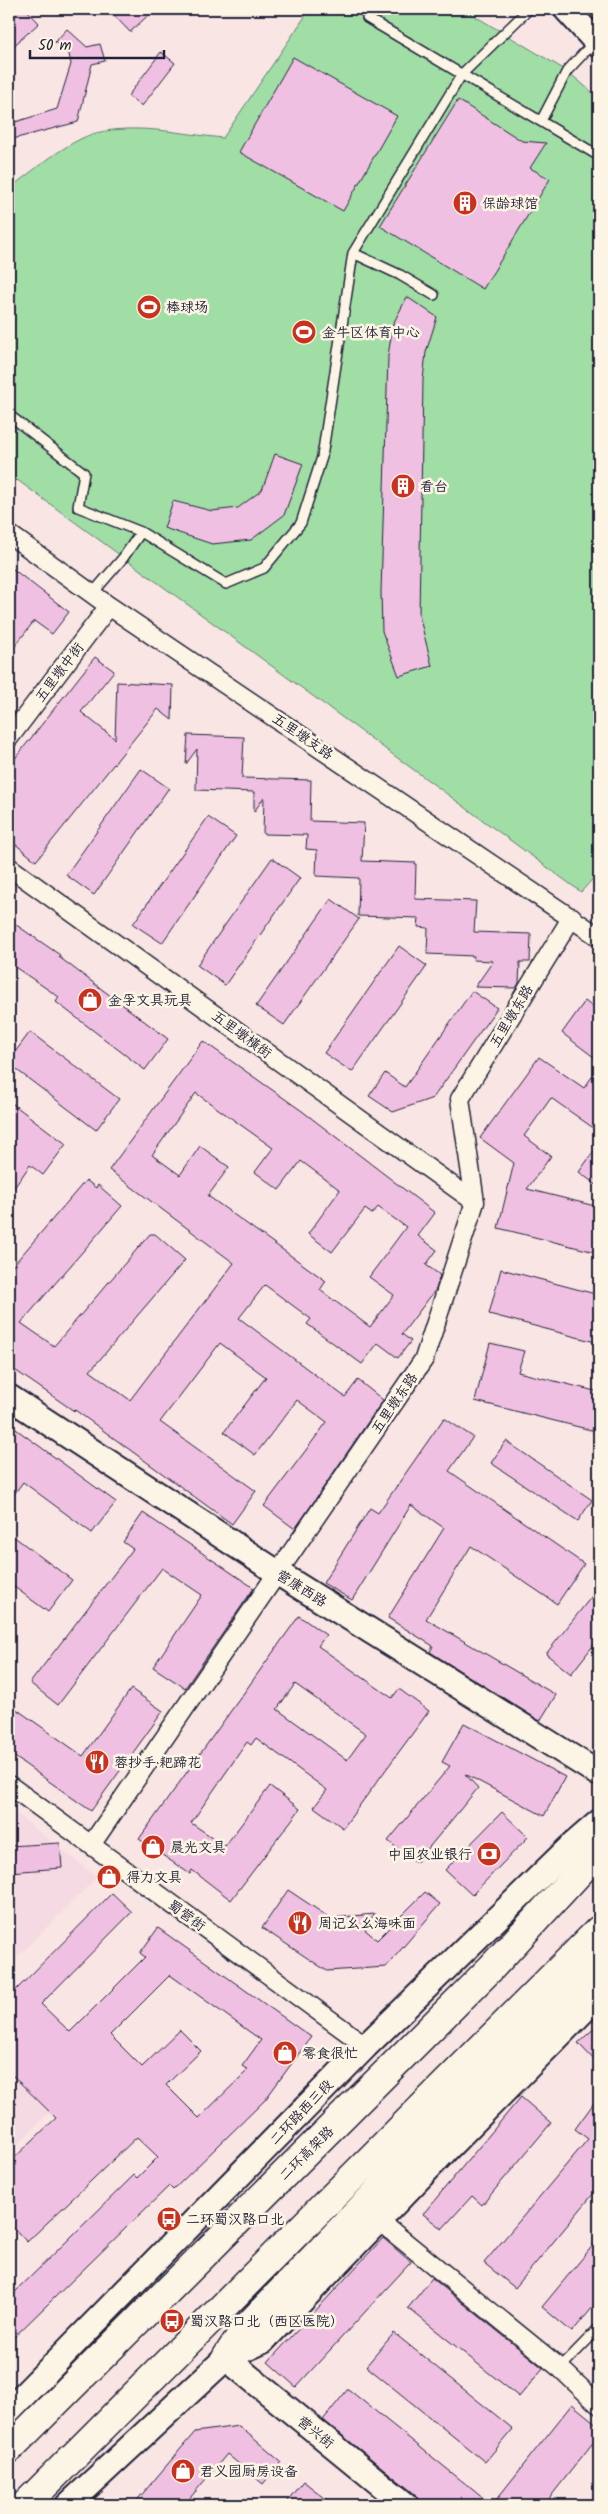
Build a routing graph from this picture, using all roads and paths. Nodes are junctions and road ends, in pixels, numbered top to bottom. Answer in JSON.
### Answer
{"nodes":[{"id":1,"x":529,"y":9,"type":"edge"},
{"id":2,"x":566,"y":9,"type":"edge"},
{"id":3,"x":367,"y":18,"type":"dead end"},
{"id":4,"x":597,"y":43,"type":"edge"},
{"id":5,"x":462,"y":74,"type":"junction"},
{"id":6,"x":541,"y":121,"type":"junction"},
{"id":7,"x":599,"y":156,"type":"edge"},
{"id":8,"x":353,"y":254,"type":"junction"},
{"id":9,"x":434,"y":295,"type":"dead end"},
{"id":10,"x":9,"y":415,"type":"edge"},
{"id":11,"x":141,"y":532,"type":"junction"},
{"id":12,"x":9,"y":534,"type":"edge"},
{"id":13,"x":92,"y":594,"type":"junction"},
{"id":14,"x":110,"y":606,"type":"junction"},
{"id":15,"x":9,"y":738,"type":"edge"},
{"id":16,"x":9,"y":867,"type":"edge"},
{"id":17,"x":572,"y":917,"type":"junction"},
{"id":18,"x":599,"y":937,"type":"edge"},
{"id":19,"x":475,"y":1202,"type":"junction"},
{"id":20,"x":9,"y":1397,"type":"edge"},
{"id":21,"x":278,"y":1573,"type":"junction"},
{"id":22,"x":599,"y":1774,"type":"edge"},
{"id":23,"x":9,"y":1785,"type":"edge"},
{"id":24,"x":599,"y":1822,"type":"edge"},
{"id":25,"x":91,"y":1845,"type":"junction"},
{"id":26,"x":599,"y":1851,"type":"edge"},
{"id":27,"x":599,"y":1930,"type":"edge"},
{"id":28,"x":599,"y":1962,"type":"edge"},
{"id":29,"x":599,"y":1995,"type":"edge"},
{"id":30,"x":366,"y":2046,"type":"junction"},
{"id":31,"x":378,"y":2220,"type":"junction"},
{"id":32,"x":599,"y":2328,"type":"edge"},
{"id":33,"x":226,"y":2358,"type":"junction"},
{"id":34,"x":560,"y":2368,"type":"junction"},
{"id":35,"x":599,"y":2405,"type":"edge"},
{"id":36,"x":9,"y":2410,"type":"edge"},
{"id":37,"x":9,"y":2450,"type":"edge"},
{"id":38,"x":394,"y":2501,"type":"edge"},
{"id":39,"x":25,"y":2505,"type":"edge"},
{"id":40,"x":68,"y":2505,"type":"edge"}],
"edges":[{"from":1,"to":5,"type":"lane"},
{"from":2,"to":4,"type":"main road"},
{"from":3,"to":5,"type":"lane"},
{"from":4,"to":6,"type":"lane"},
{"from":5,"to":6,"type":"lane"},
{"from":5,"to":8,"type":"lane"},
{"from":6,"to":7,"type":"lane"},
{"from":8,"to":9,"type":"lane"},
{"from":8,"to":11,"type":"lane"},
{"from":10,"to":11,"type":"lane"},
{"from":11,"to":13,"type":"lane"},
{"from":12,"to":13,"type":"street","name":"五里墩支路"},
{"from":13,"to":14,"type":"street","name":"五里墩支路"},
{"from":14,"to":15,"type":"street","name":"五里墩中街"},
{"from":14,"to":17,"type":"street","name":"五里墩支路"},
{"from":16,"to":19,"type":"street","name":"五里墩横街"},
{"from":17,"to":18,"type":"street","name":"五里墩支路"},
{"from":17,"to":19,"type":"street","name":"五里墩东路"},
{"from":19,"to":21,"type":"street","name":"五里墩东路"},
{"from":20,"to":21,"type":"main road","name":"营康西路"},
{"from":21,"to":22,"type":"main road","name":"营康西路"},
{"from":21,"to":25,"type":"street","name":"五里墩东路"},
{"from":23,"to":25,"type":"street","name":"蜀营街"},
{"from":24,"to":30,"type":"main road","name":"二环路西三段"},
{"from":25,"to":30,"type":"street","name":"蜀营街"},
{"from":26,"to":37,"type":"highway","name":"二环高架路"},
{"from":27,"to":39,"type":"highway"},
{"from":28,"to":33,"type":"highway"},
{"from":29,"to":31,"type":"main road"},
{"from":30,"to":36,"type":"main road","name":"二环路西三段"},
{"from":31,"to":33,"type":"main road"},
{"from":31,"to":34,"type":"street"},
{"from":32,"to":34,"type":"lane"},
{"from":33,"to":38,"type":"main road","name":"营兴街"},
{"from":33,"to":40,"type":"main road"},
{"from":34,"to":35,"type":"street"}]}
